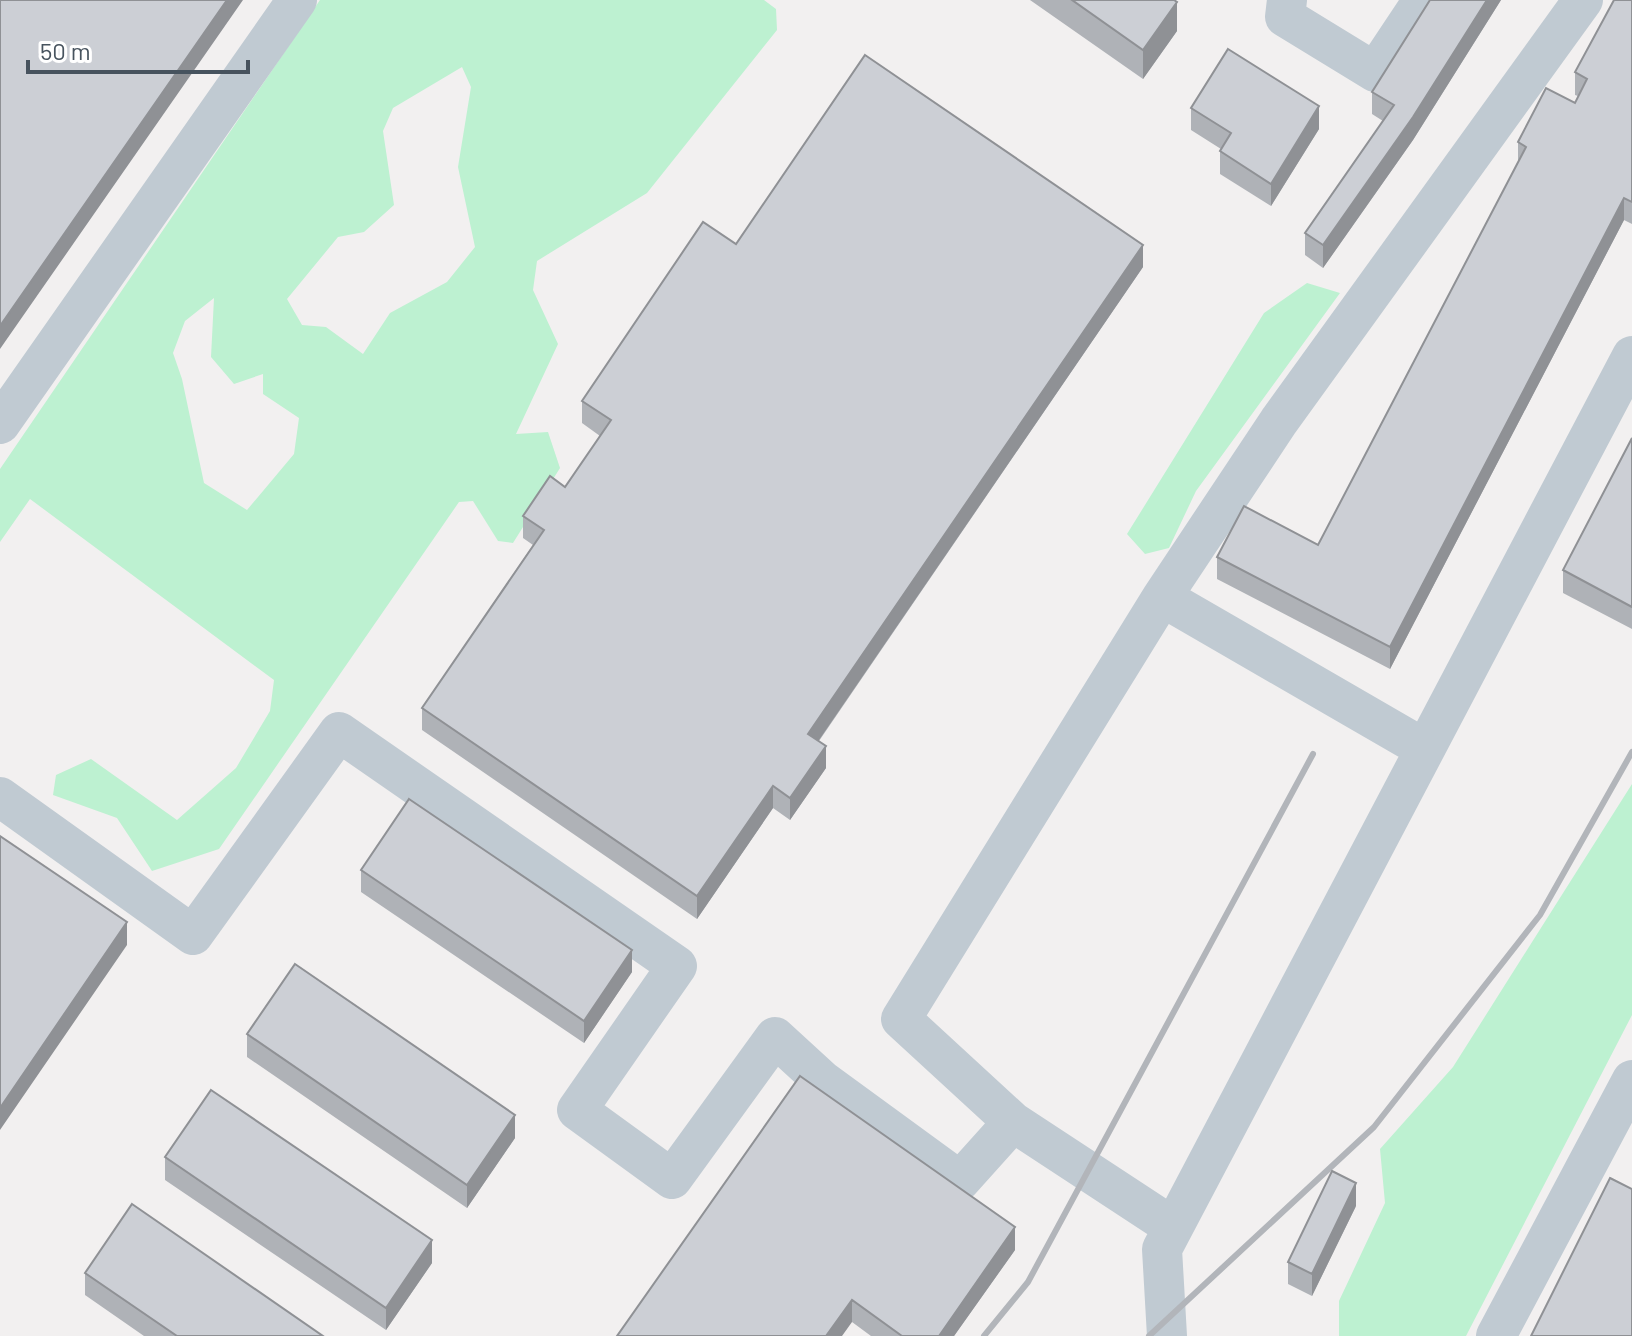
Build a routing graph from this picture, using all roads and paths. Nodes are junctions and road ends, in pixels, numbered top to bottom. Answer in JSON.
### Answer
{"nodes":[{"id":1,"x":297,"y":0,"type":"edge"},
{"id":2,"x":1287,"y":0,"type":"edge"},
{"id":3,"x":1423,"y":0,"type":"edge"},
{"id":4,"x":1583,"y":0,"type":"edge"},
{"id":5,"x":1632,"y":356,"type":"edge"},
{"id":6,"x":0,"y":424,"type":"edge"},
{"id":7,"x":1162,"y":597,"type":"junction"},
{"id":8,"x":1425,"y":749,"type":"junction"},
{"id":9,"x":0,"y":797,"type":"edge"},
{"id":10,"x":1632,"y":1080,"type":"edge"},
{"id":11,"x":1013,"y":1122,"type":"junction"},
{"id":12,"x":1173,"y":1227,"type":"junction"},
{"id":13,"x":1167,"y":1336,"type":"edge"},
{"id":14,"x":1496,"y":1336,"type":"edge"}],
"edges":[{"from":1,"to":6,"type":"street"},
{"from":2,"to":3,"type":"street"},
{"from":4,"to":7,"type":"street"},
{"from":5,"to":8,"type":"street"},
{"from":7,"to":8,"type":"street"},
{"from":7,"to":11,"type":"street"},
{"from":8,"to":12,"type":"street"},
{"from":9,"to":11,"type":"street"},
{"from":10,"to":14,"type":"street"},
{"from":11,"to":12,"type":"street"},
{"from":12,"to":13,"type":"street"}]}
